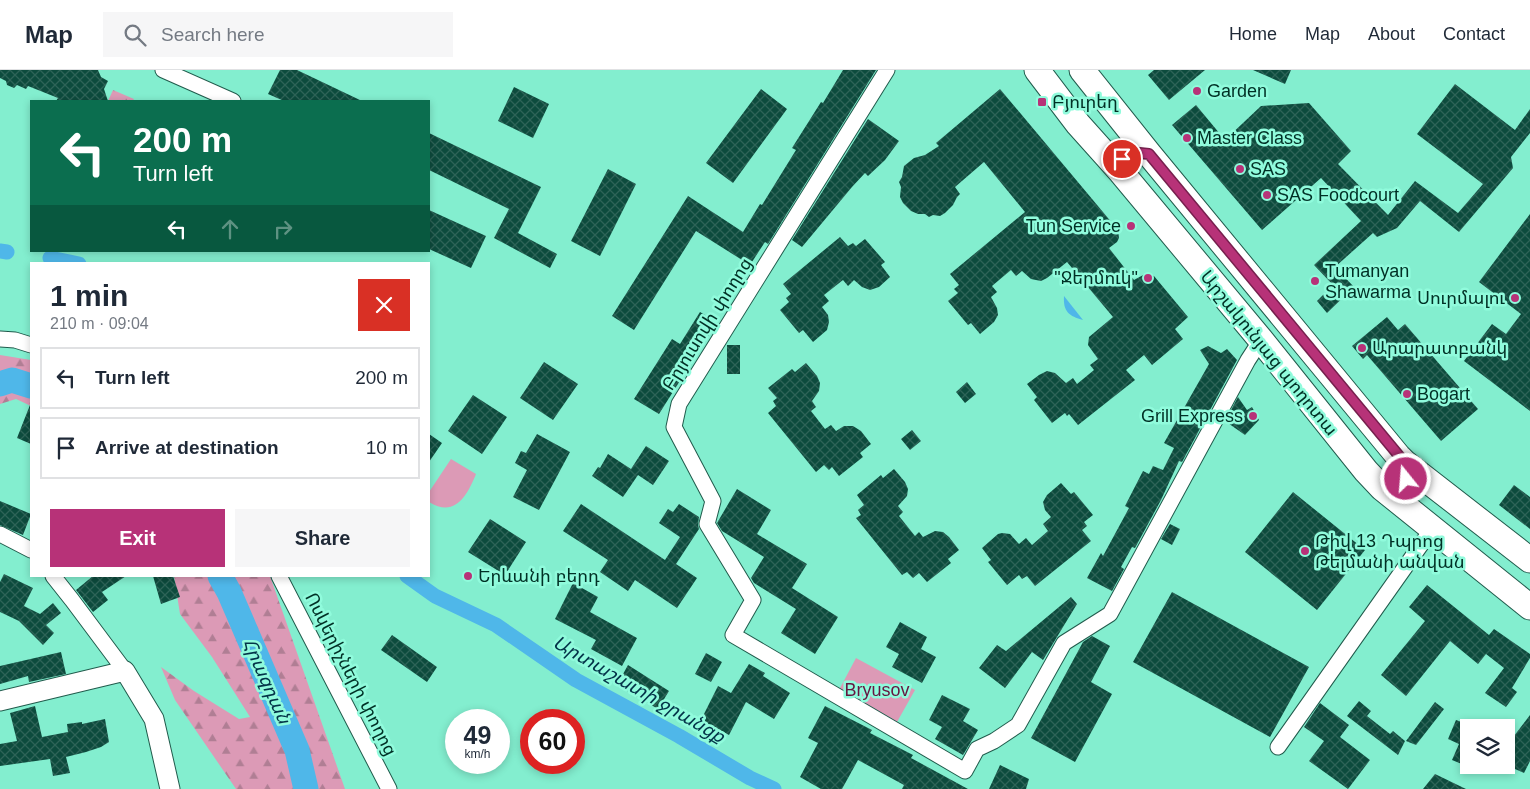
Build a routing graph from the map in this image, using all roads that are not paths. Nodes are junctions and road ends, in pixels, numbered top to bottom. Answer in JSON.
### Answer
{"nodes":[{"id":1,"x":163,"y":70,"type":"edge"},
{"id":2,"x":887,"y":70,"type":"edge"},
{"id":3,"x":1037,"y":70,"type":"edge"},
{"id":4,"x":1082,"y":70,"type":"edge"},
{"id":5,"x":231,"y":100,"type":"edge"},
{"id":6,"x":1107,"y":100,"type":"junction"},
{"id":7,"x":1078,"y":124,"type":"junction"},
{"id":8,"x":1149,"y":154,"type":"junction"},
{"id":9,"x":1121,"y":172,"type":"junction"},
{"id":10,"x":0,"y":339,"type":"edge"},
{"id":11,"x":1260,"y":340,"type":"junction"},
{"id":12,"x":30,"y":345,"type":"edge"},
{"id":13,"x":1405,"y":463,"type":"junction"},
{"id":14,"x":1382,"y":488,"type":"junction"},
{"id":15,"x":1432,"y":529,"type":"junction"},
{"id":16,"x":0,"y":534,"type":"edge"},
{"id":17,"x":30,"y":549,"type":"edge"},
{"id":18,"x":1530,"y":560,"type":"edge"},
{"id":19,"x":53,"y":577,"type":"edge"},
{"id":20,"x":280,"y":577,"type":"edge"},
{"id":21,"x":1530,"y":607,"type":"edge"},
{"id":22,"x":125,"y":672,"type":"junction"},
{"id":23,"x":0,"y":700,"type":"edge"},
{"id":24,"x":1278,"y":747,"type":"dead end"},
{"id":25,"x":170,"y":789,"type":"edge"},
{"id":26,"x":389,"y":789,"type":"edge"}],
"edges":[{"from":1,"to":5,"type":"street"},
{"from":2,"to":11,"type":"street","name":"Բրյուսովի փողոց"},
{"from":3,"to":7,"type":"main road","name":"Արշակունյաց պողոտա"},
{"from":4,"to":6,"type":"main road","name":"Արշակունյաց պողոտա"},
{"from":6,"to":7,"type":"main road"},
{"from":6,"to":8,"type":"main road","name":"Արշակունյաց պողոտա"},
{"from":7,"to":9,"type":"main road","name":"Արշակունյաց պողոտա"},
{"from":8,"to":9,"type":"main road"},
{"from":8,"to":13,"type":"main road","name":"Արշակունյաց պողոտա"},
{"from":9,"to":11,"type":"main road","name":"Արշակունյաց պողոտա"},
{"from":10,"to":12,"type":"street"},
{"from":11,"to":14,"type":"main road","name":"Արշակունյաց պողոտա"},
{"from":13,"to":14,"type":"main road"},
{"from":13,"to":18,"type":"main road","name":"Արշակունյաց պողոտա"},
{"from":14,"to":15,"type":"main road","name":"Արշակունյաց պողոտա"},
{"from":15,"to":21,"type":"main road","name":"Արշակունյաց պողոտա"},
{"from":15,"to":24,"type":"street"},
{"from":16,"to":17,"type":"street"},
{"from":19,"to":22,"type":"street"},
{"from":20,"to":26,"type":"street","name":"Ոսկերիչների փողոց"},
{"from":22,"to":23,"type":"street"},
{"from":22,"to":25,"type":"street"}]}
